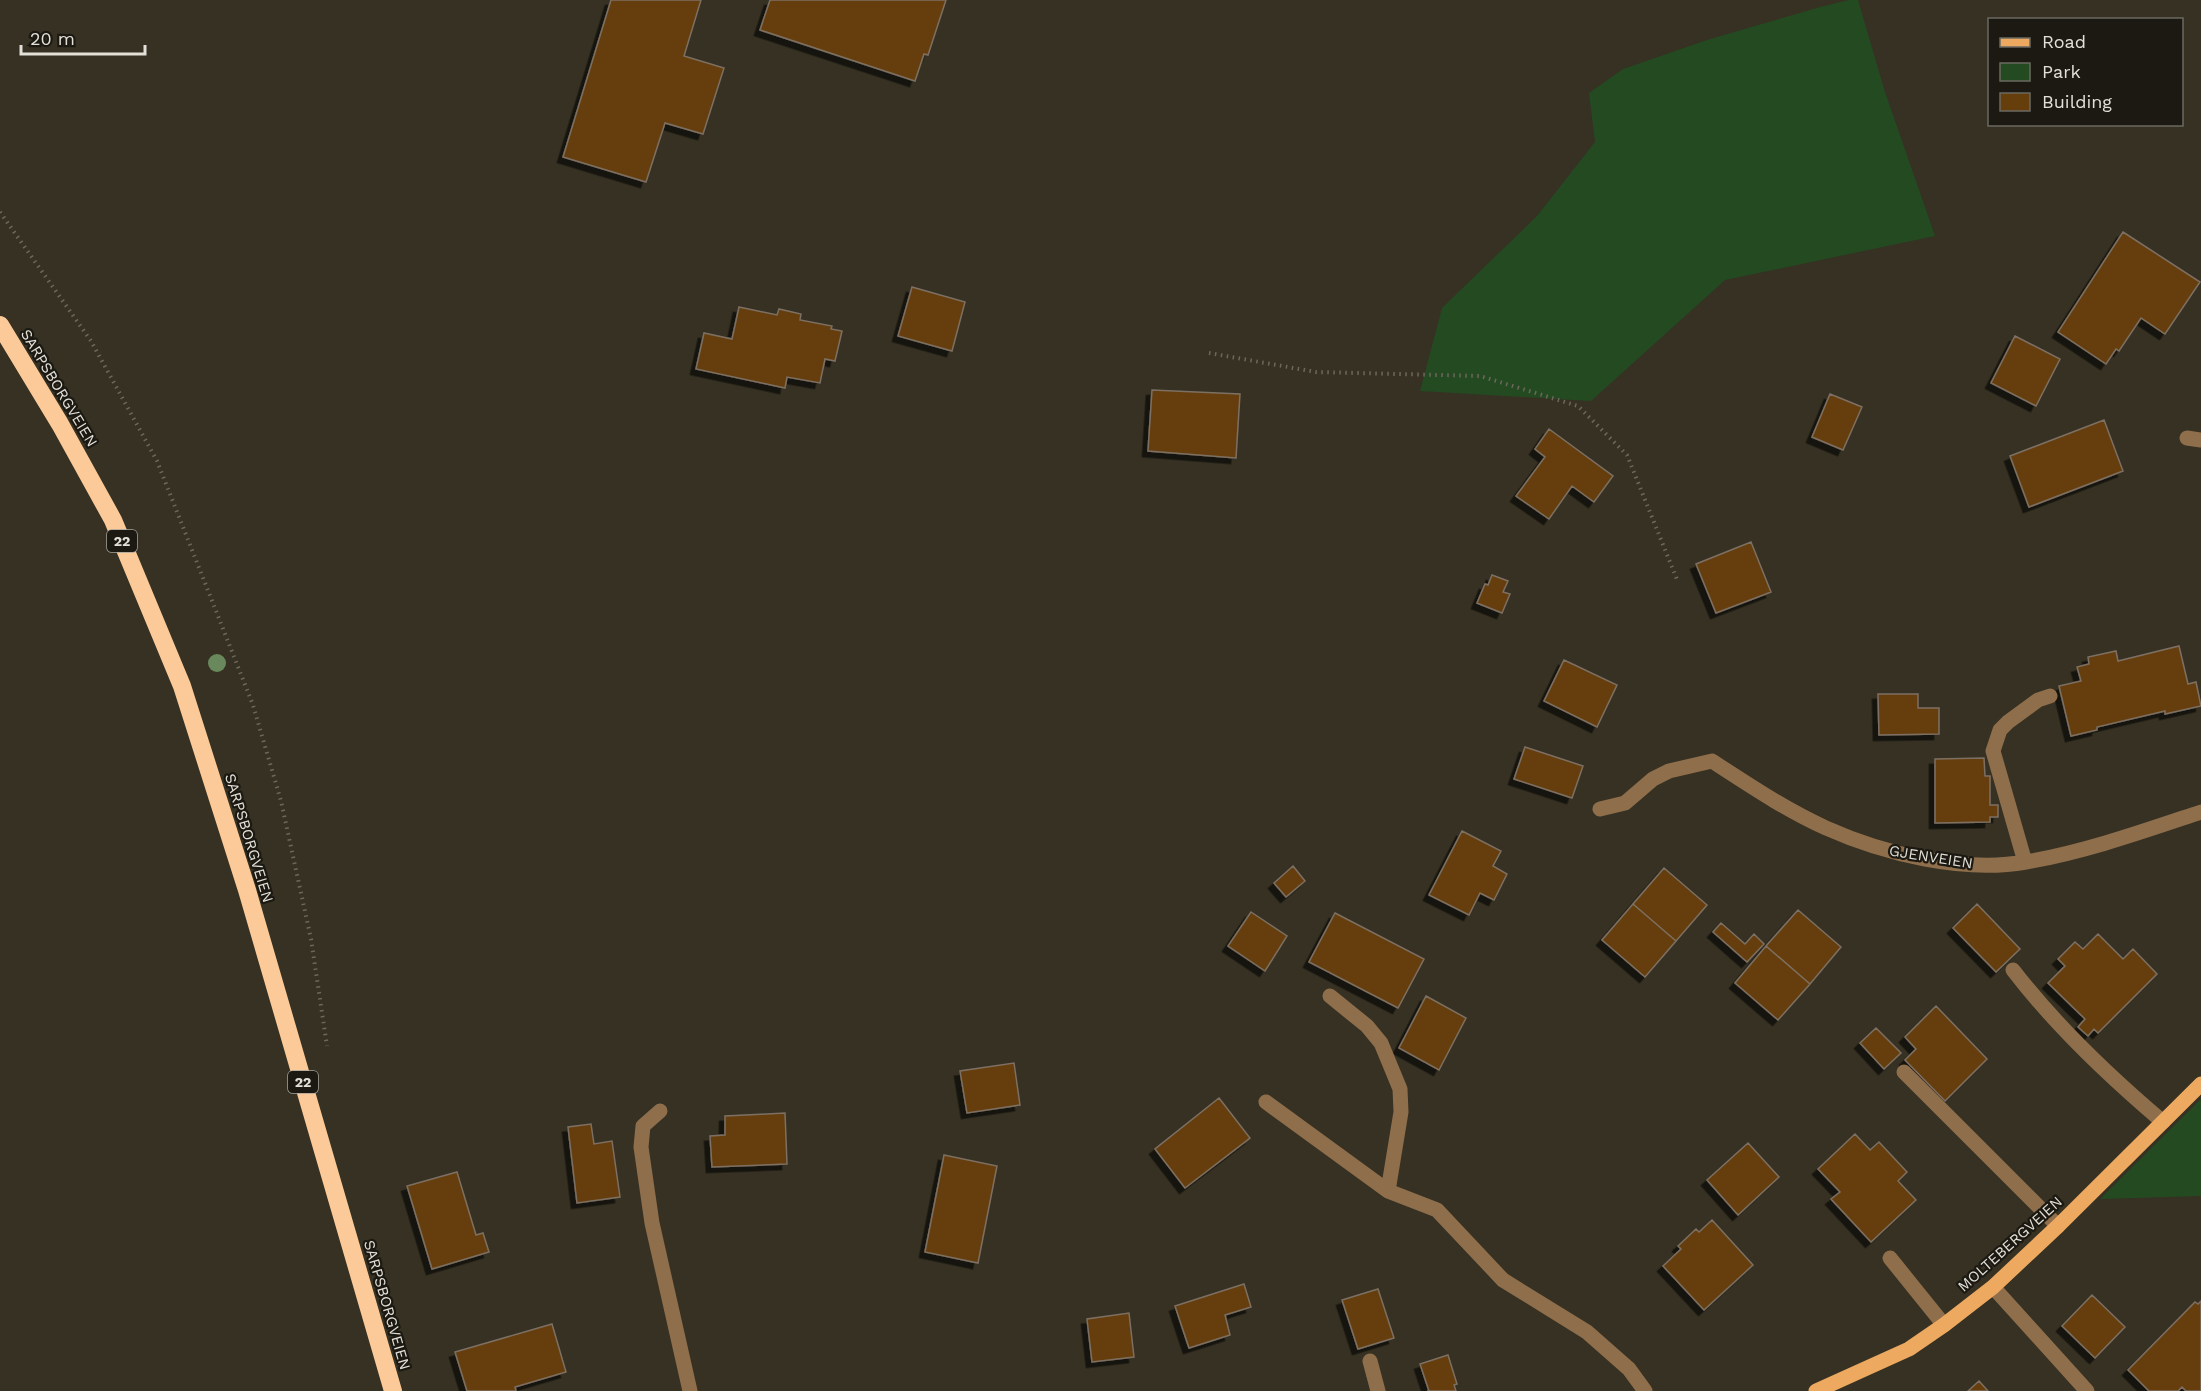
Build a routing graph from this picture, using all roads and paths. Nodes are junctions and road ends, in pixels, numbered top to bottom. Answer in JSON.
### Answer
{"nodes":[{"id":1,"x":0,"y":212,"type":"edge"},
{"id":2,"x":0,"y":325,"type":"edge"},
{"id":3,"x":1209,"y":353,"type":"dead end"},
{"id":4,"x":1678,"y":582,"type":"dead end"},
{"id":5,"x":2050,"y":696,"type":"dead end"},
{"id":6,"x":1600,"y":809,"type":"dead end"},
{"id":7,"x":2201,"y":812,"type":"edge"},
{"id":8,"x":2025,"y":862,"type":"junction"},
{"id":9,"x":2013,"y":970,"type":"dead end"},
{"id":10,"x":1330,"y":996,"type":"dead end"},
{"id":11,"x":328,"y":1049,"type":"dead end"},
{"id":12,"x":1904,"y":1072,"type":"dead end"},
{"id":13,"x":2201,"y":1084,"type":"edge"},
{"id":14,"x":1266,"y":1102,"type":"dead end"},
{"id":15,"x":660,"y":1111,"type":"dead end"},
{"id":16,"x":2163,"y":1122,"type":"junction"},
{"id":17,"x":1388,"y":1191,"type":"junction"},
{"id":18,"x":2058,"y":1226,"type":"junction"},
{"id":19,"x":1890,"y":1258,"type":"dead end"},
{"id":20,"x":1993,"y":1287,"type":"junction"},
{"id":21,"x":1944,"y":1325,"type":"junction"},
{"id":22,"x":1370,"y":1361,"type":"dead end"},
{"id":23,"x":393,"y":1391,"type":"edge"},
{"id":24,"x":690,"y":1391,"type":"edge"},
{"id":25,"x":1378,"y":1391,"type":"edge"},
{"id":26,"x":1645,"y":1391,"type":"edge"},
{"id":27,"x":1816,"y":1391,"type":"edge"},
{"id":28,"x":2087,"y":1391,"type":"edge"}],
"edges":[{"from":1,"to":11,"type":"path"},
{"from":2,"to":23,"type":"highway","name":"SARPSBORGVEIEN","number":"22"},
{"from":3,"to":4,"type":"path"},
{"from":5,"to":8,"type":"street"},
{"from":6,"to":8,"type":"street","name":"GJENVEIEN"},
{"from":7,"to":8,"type":"street","name":"GJENVEIEN"},
{"from":9,"to":16,"type":"street"},
{"from":10,"to":17,"type":"street"},
{"from":12,"to":18,"type":"street"},
{"from":13,"to":16,"type":"main road","name":"MOLTEBERGVEIEN"},
{"from":14,"to":17,"type":"street"},
{"from":15,"to":24,"type":"street"},
{"from":16,"to":18,"type":"main road","name":"MOLTEBERGVEIEN"},
{"from":17,"to":26,"type":"street"},
{"from":18,"to":20,"type":"main road","name":"MOLTEBERGVEIEN"},
{"from":19,"to":21,"type":"street"},
{"from":20,"to":21,"type":"main road","name":"MOLTEBERGVEIEN"},
{"from":20,"to":28,"type":"street"},
{"from":21,"to":27,"type":"main road","name":"MOLTEBERGVEIEN"},
{"from":22,"to":25,"type":"street"}]}
